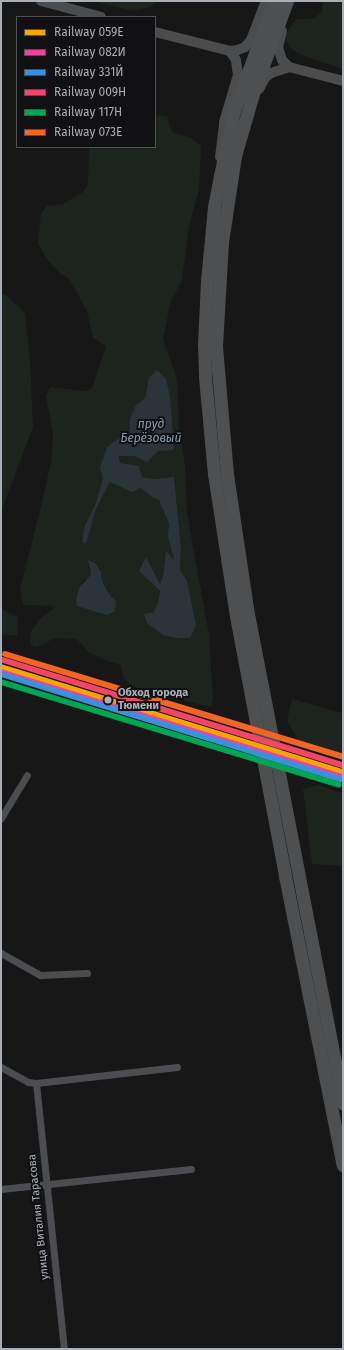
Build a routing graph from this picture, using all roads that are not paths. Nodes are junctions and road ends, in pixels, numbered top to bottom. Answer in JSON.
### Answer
{"nodes":[{"id":1,"x":41,"y":1,"type":"edge"},
{"id":2,"x":266,"y":1,"type":"edge"},
{"id":3,"x":274,"y":1,"type":"edge"},
{"id":4,"x":287,"y":1,"type":"edge"},
{"id":5,"x":293,"y":1,"type":"edge"},
{"id":6,"x":96,"y":16,"type":"edge"},
{"id":7,"x":156,"y":32,"type":"edge"},
{"id":8,"x":230,"y":52,"type":"junction"},
{"id":9,"x":289,"y":67,"type":"junction"},
{"id":10,"x":343,"y":81,"type":"edge"},
{"id":11,"x":235,"y":156,"type":"junction"},
{"id":12,"x":220,"y":176,"type":"junction"},
{"id":13,"x":27,"y":776,"type":"dead end"},
{"id":14,"x":1,"y":818,"type":"edge"},
{"id":15,"x":1,"y":953,"type":"edge"},
{"id":16,"x":87,"y":973,"type":"dead end"},
{"id":17,"x":1,"y":1067,"type":"edge"},
{"id":18,"x":177,"y":1067,"type":"dead end"},
{"id":19,"x":36,"y":1084,"type":"junction"},
{"id":20,"x":343,"y":1104,"type":"edge"},
{"id":21,"x":343,"y":1166,"type":"edge"},
{"id":22,"x":190,"y":1169,"type":"dead end"},
{"id":23,"x":47,"y":1184,"type":"junction"},
{"id":24,"x":1,"y":1189,"type":"edge"},
{"id":25,"x":64,"y":1349,"type":"edge"}],
"edges":[{"from":1,"to":6,"type":"street"},
{"from":2,"to":8,"type":"street"},
{"from":3,"to":12,"type":"highway"},
{"from":4,"to":11,"type":"highway"},
{"from":5,"to":9,"type":"street"},
{"from":7,"to":8,"type":"street"},
{"from":8,"to":12,"type":"street"},
{"from":9,"to":10,"type":"street"},
{"from":9,"to":11,"type":"street"},
{"from":11,"to":20,"type":"highway"},
{"from":12,"to":21,"type":"highway"},
{"from":13,"to":14,"type":"street"},
{"from":15,"to":16,"type":"street"},
{"from":17,"to":19,"type":"street"},
{"from":18,"to":19,"type":"street"},
{"from":19,"to":23,"type":"street","name":"улица Виталия Тарасова"},
{"from":22,"to":23,"type":"street"},
{"from":23,"to":24,"type":"street"},
{"from":23,"to":25,"type":"street","name":"улица Виталия Тарасова"}]}
